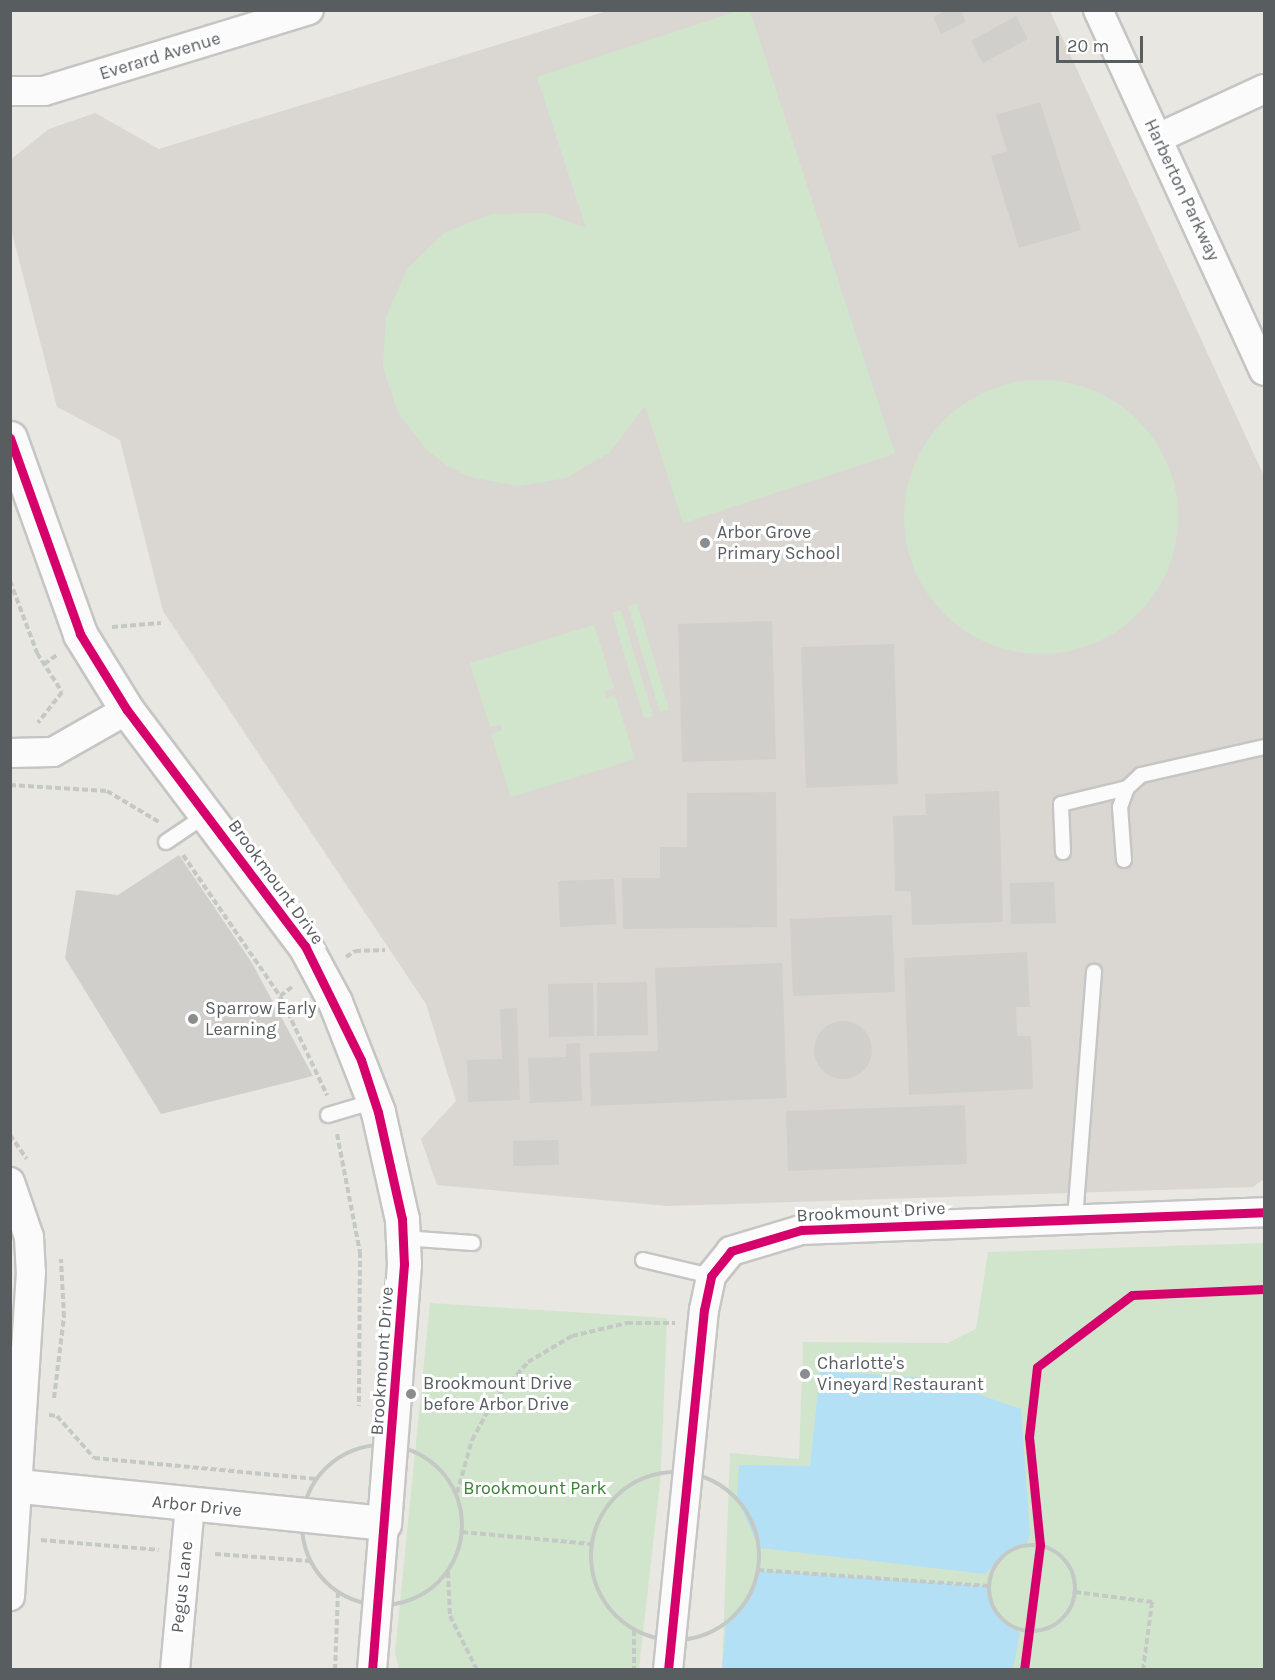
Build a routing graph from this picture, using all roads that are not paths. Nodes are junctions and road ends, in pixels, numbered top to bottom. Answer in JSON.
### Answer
{"nodes":[{"id":1,"x":309,"y":10,"type":"edge"},
{"id":2,"x":1098,"y":10,"type":"edge"},
{"id":3,"x":1264,"y":89,"type":"edge"},
{"id":4,"x":10,"y":91,"type":"edge"},
{"id":5,"x":1158,"y":138,"type":"junction"},
{"id":6,"x":1264,"y":371,"type":"edge"},
{"id":7,"x":10,"y":438,"type":"edge"},
{"id":8,"x":127,"y":710,"type":"junction"},
{"id":9,"x":1264,"y":747,"type":"edge"},
{"id":10,"x":19,"y":755,"type":"edge"},
{"id":11,"x":1127,"y":788,"type":"junction"},
{"id":12,"x":206,"y":815,"type":"junction"},
{"id":13,"x":169,"y":840,"type":"road end"},
{"id":14,"x":1063,"y":852,"type":"dead end"},
{"id":15,"x":1124,"y":860,"type":"dead end"},
{"id":16,"x":1094,"y":972,"type":"dead end"},
{"id":17,"x":378,"y":1096,"type":"junction"},
{"id":18,"x":330,"y":1114,"type":"road end"},
{"id":19,"x":10,"y":1182,"type":"edge"},
{"id":20,"x":1264,"y":1212,"type":"edge"},
{"id":21,"x":1075,"y":1219,"type":"junction"},
{"id":22,"x":403,"y":1238,"type":"junction"},
{"id":23,"x":473,"y":1243,"type":"dead end"},
{"id":24,"x":643,"y":1260,"type":"dead end"},
{"id":25,"x":711,"y":1276,"type":"junction"},
{"id":26,"x":14,"y":1485,"type":"edge"},
{"id":27,"x":190,"y":1505,"type":"junction"},
{"id":28,"x":384,"y":1523,"type":"junction"},
{"id":29,"x":10,"y":1596,"type":"edge"},
{"id":30,"x":175,"y":1670,"type":"edge"},
{"id":31,"x":372,"y":1670,"type":"edge"},
{"id":32,"x":668,"y":1670,"type":"edge"}],
"edges":[{"from":1,"to":4,"type":"street","name":"Everard Avenue"},
{"from":2,"to":5,"type":"street","name":"Harberton Parkway"},
{"from":3,"to":5,"type":"street"},
{"from":5,"to":6,"type":"street","name":"Harberton Parkway"},
{"from":7,"to":8,"type":"street","name":"Brookmount Drive"},
{"from":8,"to":10,"type":"street"},
{"from":8,"to":12,"type":"street","name":"Brookmount Drive"},
{"from":9,"to":11,"type":"lane"},
{"from":11,"to":14,"type":"lane"},
{"from":11,"to":15,"type":"lane"},
{"from":12,"to":13,"type":"lane"},
{"from":12,"to":17,"type":"street","name":"Brookmount Drive"},
{"from":16,"to":21,"type":"lane"},
{"from":17,"to":18,"type":"lane"},
{"from":17,"to":22,"type":"street","name":"Brookmount Drive"},
{"from":19,"to":26,"type":"street"},
{"from":20,"to":21,"type":"street","name":"Brookmount Drive"},
{"from":21,"to":25,"type":"street","name":"Brookmount Drive"},
{"from":22,"to":23,"type":"lane"},
{"from":22,"to":28,"type":"street","name":"Brookmount Drive"},
{"from":24,"to":25,"type":"lane"},
{"from":25,"to":32,"type":"street"},
{"from":26,"to":27,"type":"street","name":"Arbor Drive"},
{"from":26,"to":29,"type":"street"},
{"from":27,"to":28,"type":"street","name":"Arbor Drive"},
{"from":27,"to":30,"type":"street","name":"Pegus Lane"},
{"from":28,"to":31,"type":"street","name":"Brookmount Drive"}]}
